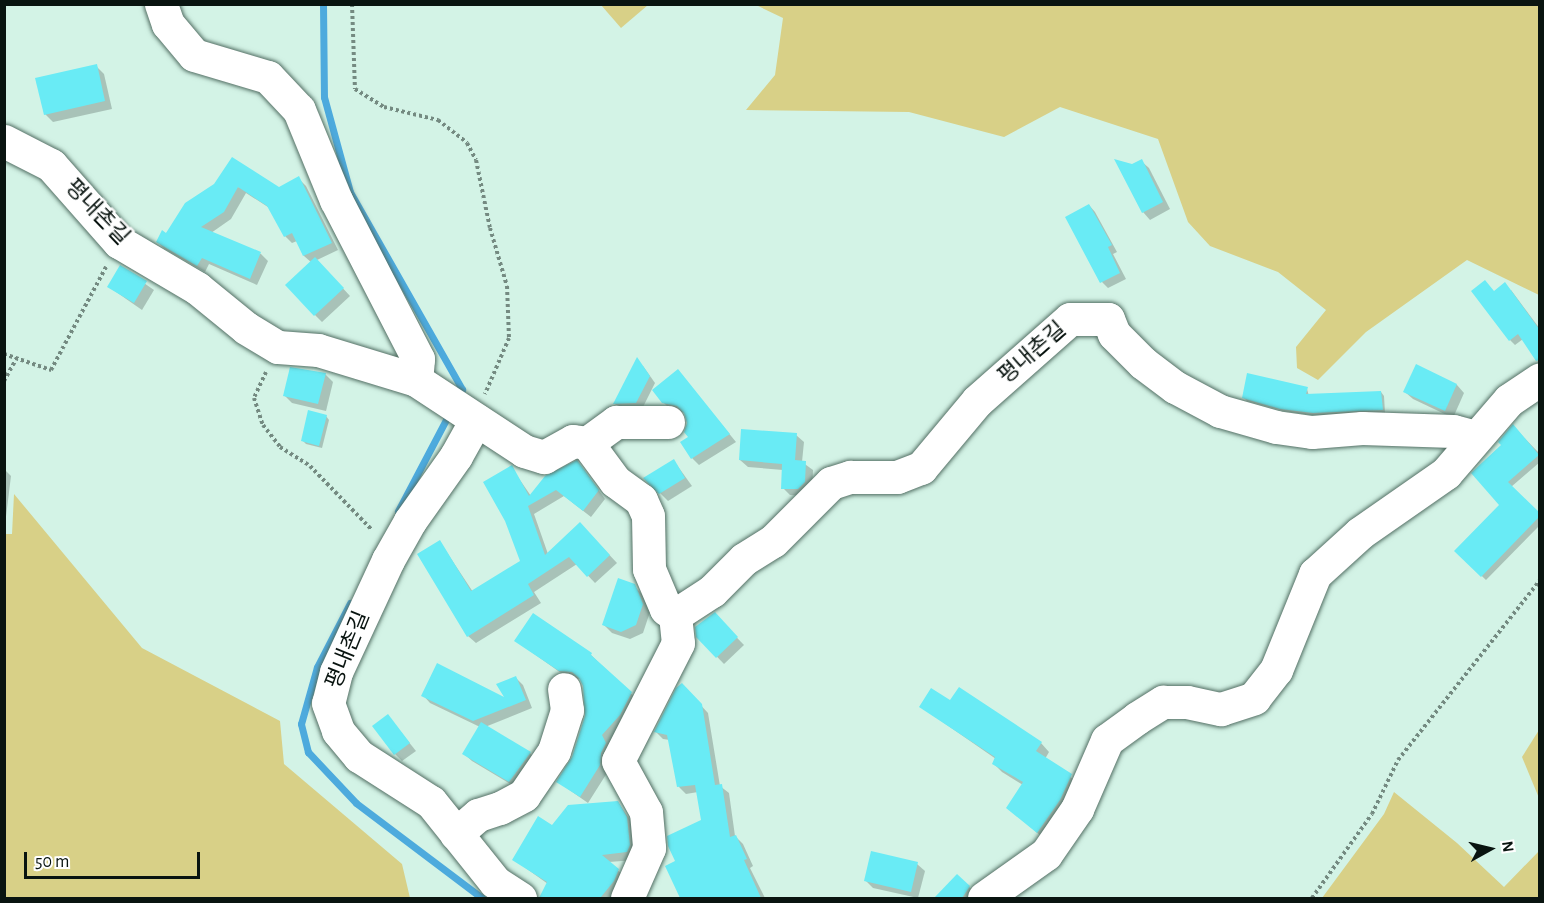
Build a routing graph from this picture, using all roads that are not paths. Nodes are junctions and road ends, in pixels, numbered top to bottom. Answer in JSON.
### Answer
{"nodes":[{"id":1,"x":161,"y":4,"type":"edge"},
{"id":2,"x":4,"y":141,"type":"edge"},
{"id":3,"x":1539,"y":379,"type":"edge"},
{"id":4,"x":425,"y":387,"type":"junction"},
{"id":5,"x":471,"y":417,"type":"junction"},
{"id":6,"x":668,"y":422,"type":"dead end"},
{"id":7,"x":1475,"y":437,"type":"junction"},
{"id":8,"x":587,"y":443,"type":"junction"},
{"id":9,"x":675,"y":615,"type":"junction"},
{"id":10,"x":564,"y":689,"type":"dead end"},
{"id":11,"x":456,"y":834,"type":"junction"},
{"id":12,"x":520,"y":898,"type":"edge"},
{"id":13,"x":627,"y":898,"type":"edge"},
{"id":14,"x":984,"y":898,"type":"edge"}],
"edges":[{"from":1,"to":4,"type":"street"},
{"from":2,"to":4,"type":"street","name":"평내촌길"},
{"from":3,"to":7,"type":"street"},
{"from":4,"to":5,"type":"street","name":"평내촌길"},
{"from":5,"to":8,"type":"street","name":"평내촌길"},
{"from":5,"to":11,"type":"street","name":"평내촌길"},
{"from":6,"to":8,"type":"street","name":"평내촌길"},
{"from":7,"to":9,"type":"street","name":"평내촌길"},
{"from":7,"to":14,"type":"street"},
{"from":8,"to":9,"type":"street"},
{"from":9,"to":13,"type":"street"},
{"from":10,"to":11,"type":"street"},
{"from":11,"to":12,"type":"street","name":"평내촌길"}]}
